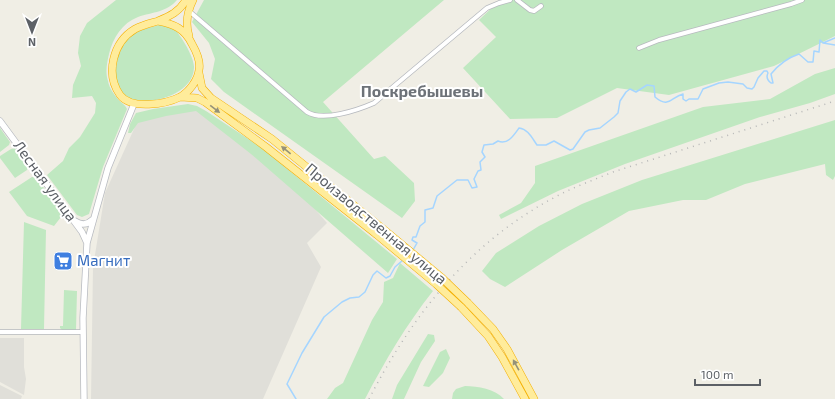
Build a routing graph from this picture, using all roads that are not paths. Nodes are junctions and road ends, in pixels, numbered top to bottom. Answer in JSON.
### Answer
{"nodes":[{"id":1,"x":186,"y":0,"type":"edge"},
{"id":2,"x":193,"y":0,"type":"edge"},
{"id":3,"x":510,"y":0,"type":"edge"},
{"id":4,"x":517,"y":0,"type":"edge"},
{"id":5,"x":802,"y":0,"type":"edge"},
{"id":6,"x":541,"y":6,"type":"dead end"},
{"id":7,"x":189,"y":11,"type":"junction"},
{"id":8,"x":158,"y":21,"type":"junction"},
{"id":9,"x":189,"y":38,"type":"junction"},
{"id":10,"x":639,"y":48,"type":"dead end"},
{"id":11,"x":199,"y":71,"type":"junction"},
{"id":12,"x":180,"y":97,"type":"junction"},
{"id":13,"x":134,"y":104,"type":"junction"},
{"id":14,"x":0,"y":121,"type":"edge"},
{"id":15,"x":73,"y":220,"type":"junction"},
{"id":16,"x":92,"y":220,"type":"junction"},
{"id":17,"x":87,"y":243,"type":"junction"},
{"id":18,"x":0,"y":332,"type":"edge"},
{"id":19,"x":83,"y":332,"type":"junction"},
{"id":20,"x":84,"y":399,"type":"edge"},
{"id":21,"x":525,"y":399,"type":"edge"},
{"id":22,"x":534,"y":399,"type":"edge"}],
"edges":[{"from":1,"to":8,"type":"highway"},
{"from":2,"to":7,"type":"highway"},
{"from":3,"to":7,"type":"street"},
{"from":4,"to":6,"type":"street"},
{"from":5,"to":10,"type":"street"},
{"from":7,"to":9,"type":"highway"},
{"from":8,"to":9,"type":"highway"},
{"from":8,"to":13,"type":"highway"},
{"from":9,"to":11,"type":"highway"},
{"from":11,"to":12,"type":"highway"},
{"from":22,"to":11,"type":"highway","name":"Производственная улица","one_way":true,"bridge":true},
{"from":12,"to":13,"type":"highway"},
{"from":12,"to":21,"type":"highway","name":"Производственная улица","one_way":true,"bridge":true},
{"from":13,"to":16,"type":"main road"},
{"from":14,"to":15,"type":"main road","name":"Лесная улица"},
{"from":15,"to":16,"type":"main road"},
{"from":15,"to":17,"type":"main road","name":"Лесная улица"},
{"from":16,"to":17,"type":"main road"},
{"from":17,"to":19,"type":"main road"},
{"from":18,"to":19,"type":"street"},
{"from":19,"to":20,"type":"main road"}]}
